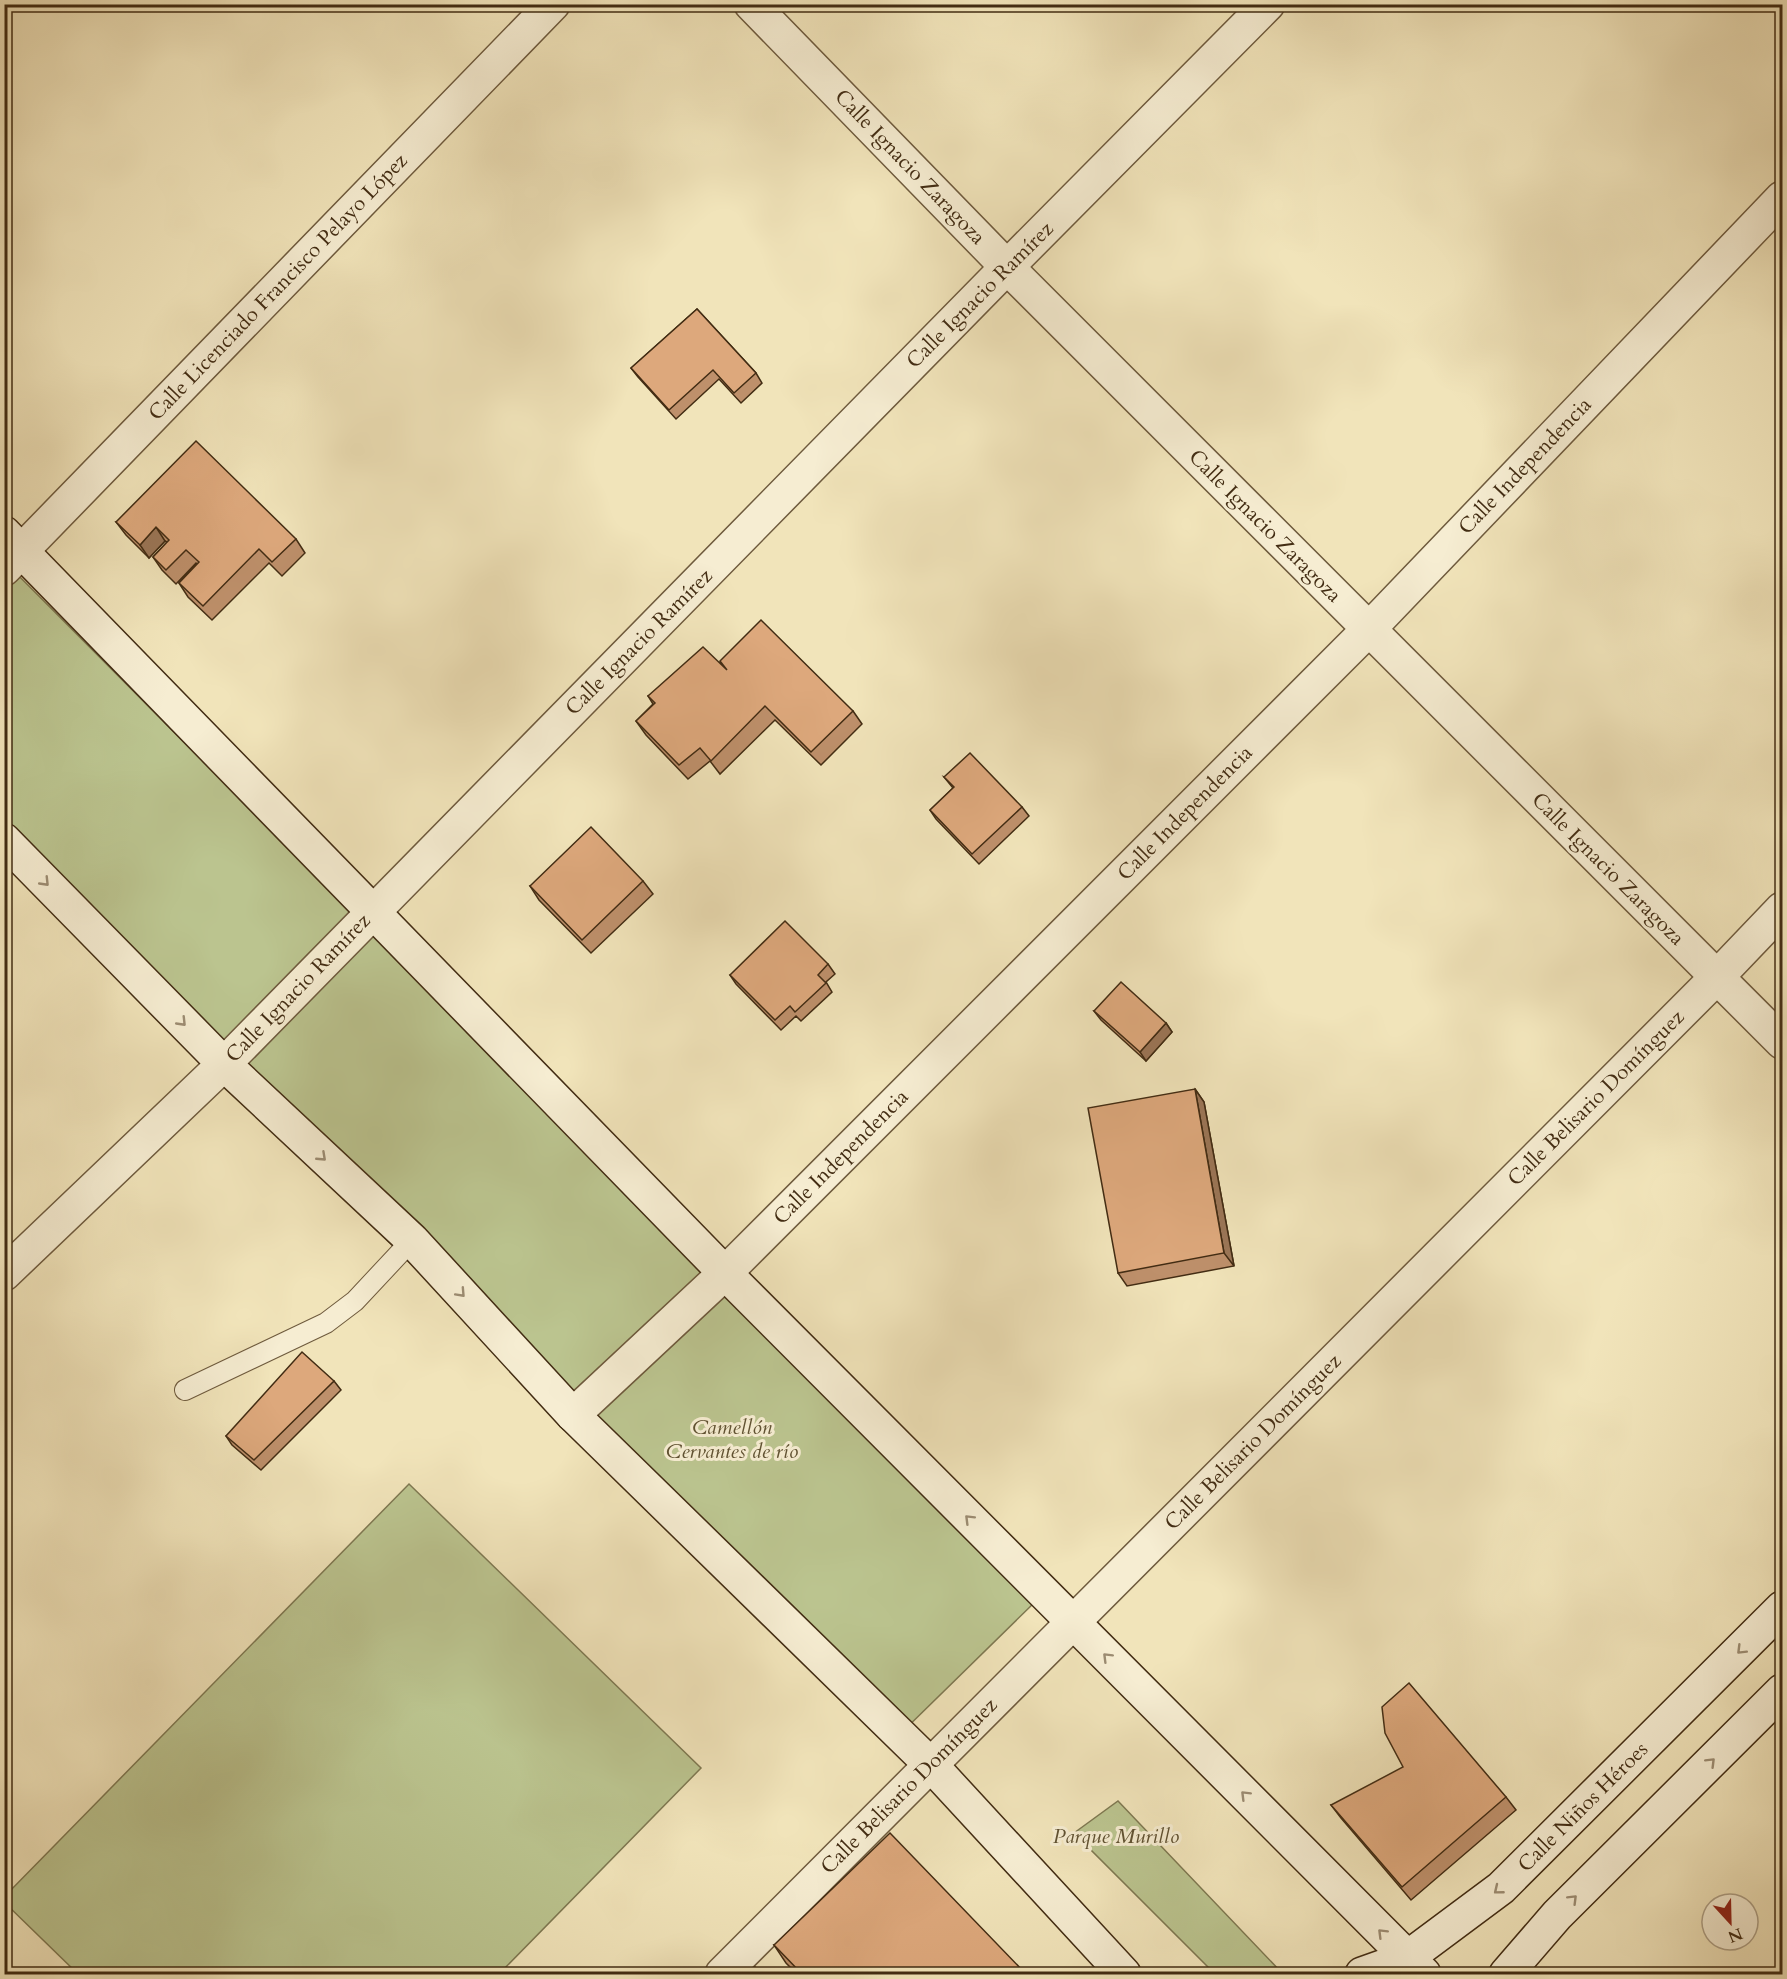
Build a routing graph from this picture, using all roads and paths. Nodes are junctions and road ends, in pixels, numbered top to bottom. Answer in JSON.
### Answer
{"nodes":[{"id":1,"x":553,"y":4,"type":"edge"},
{"id":2,"x":751,"y":4,"type":"edge"},
{"id":3,"x":1268,"y":4,"type":"edge"},
{"id":4,"x":1782,"y":198,"type":"edge"},
{"id":5,"x":1007,"y":267,"type":"junction"},
{"id":6,"x":10,"y":551,"type":"edge"},
{"id":7,"x":1368,"y":630,"type":"junction"},
{"id":8,"x":4,"y":840,"type":"edge"},
{"id":9,"x":1782,"y":909,"type":"edge"},
{"id":10,"x":373,"y":912,"type":"junction"},
{"id":11,"x":1717,"y":977,"type":"junction"},
{"id":12,"x":1782,"y":1042,"type":"edge"},
{"id":13,"x":224,"y":1064,"type":"junction"},
{"id":14,"x":412,"y":1240,"type":"junction"},
{"id":15,"x":724,"y":1273,"type":"junction"},
{"id":16,"x":4,"y":1274,"type":"edge"},
{"id":17,"x":185,"y":1390,"type":"dead end"},
{"id":18,"x":573,"y":1415,"type":"junction"},
{"id":19,"x":1782,"y":1608,"type":"edge"},
{"id":20,"x":1073,"y":1623,"type":"junction"},
{"id":21,"x":1782,"y":1691,"type":"edge"},
{"id":22,"x":931,"y":1765,"type":"junction"},
{"id":23,"x":1415,"y":1966,"type":"edge"},
{"id":24,"x":722,"y":1974,"type":"edge"},
{"id":25,"x":1124,"y":1974,"type":"edge"},
{"id":26,"x":1362,"y":1974,"type":"edge"},
{"id":27,"x":1506,"y":1974,"type":"edge"}],
"edges":[{"from":1,"to":6,"type":"street","name":"Calle Licenciado Francisco Pelayo López"},
{"from":2,"to":5,"type":"street","name":"Calle Ignacio Zaragoza"},
{"from":3,"to":5,"type":"street","name":"Calle Ignacio Ramírez"},
{"from":4,"to":7,"type":"street","name":"Calle Independencia"},
{"from":5,"to":7,"type":"street","name":"Calle Ignacio Zaragoza"},
{"from":5,"to":10,"type":"street","name":"Calle Ignacio Ramírez"},
{"from":6,"to":10,"type":"street"},
{"from":7,"to":11,"type":"street","name":"Calle Ignacio Zaragoza"},
{"from":7,"to":15,"type":"street","name":"Calle Independencia"},
{"from":8,"to":13,"type":"street","one_way":true},
{"from":9,"to":11,"type":"street","name":"Calle Belisario Domínguez"},
{"from":10,"to":13,"type":"street","name":"Calle Ignacio Ramírez"},
{"from":10,"to":15,"type":"street"},
{"from":11,"to":12,"type":"street","name":"Calle Ignacio Zaragoza"},
{"from":11,"to":20,"type":"street","name":"Calle Belisario Domínguez"},
{"from":13,"to":14,"type":"street","one_way":true},
{"from":13,"to":16,"type":"street","name":"Calle Ignacio Ramírez"},
{"from":14,"to":17,"type":"lane"},
{"from":14,"to":18,"type":"street","one_way":true},
{"from":15,"to":18,"type":"street","name":"Calle Independencia"},
{"from":20,"to":15,"type":"street","one_way":true},
{"from":18,"to":22,"type":"street"},
{"from":19,"to":23,"type":"street","name":"Calle Niños Héroes","one_way":true},
{"from":20,"to":22,"type":"street","name":"Calle Belisario Domínguez"},
{"from":23,"to":20,"type":"street","one_way":true},
{"from":27,"to":21,"type":"street","one_way":true},
{"from":22,"to":24,"type":"street","name":"Calle Belisario Domínguez"},
{"from":22,"to":25,"type":"street"},
{"from":23,"to":26,"type":"street","name":"Calle Niños Héroes"}]}
